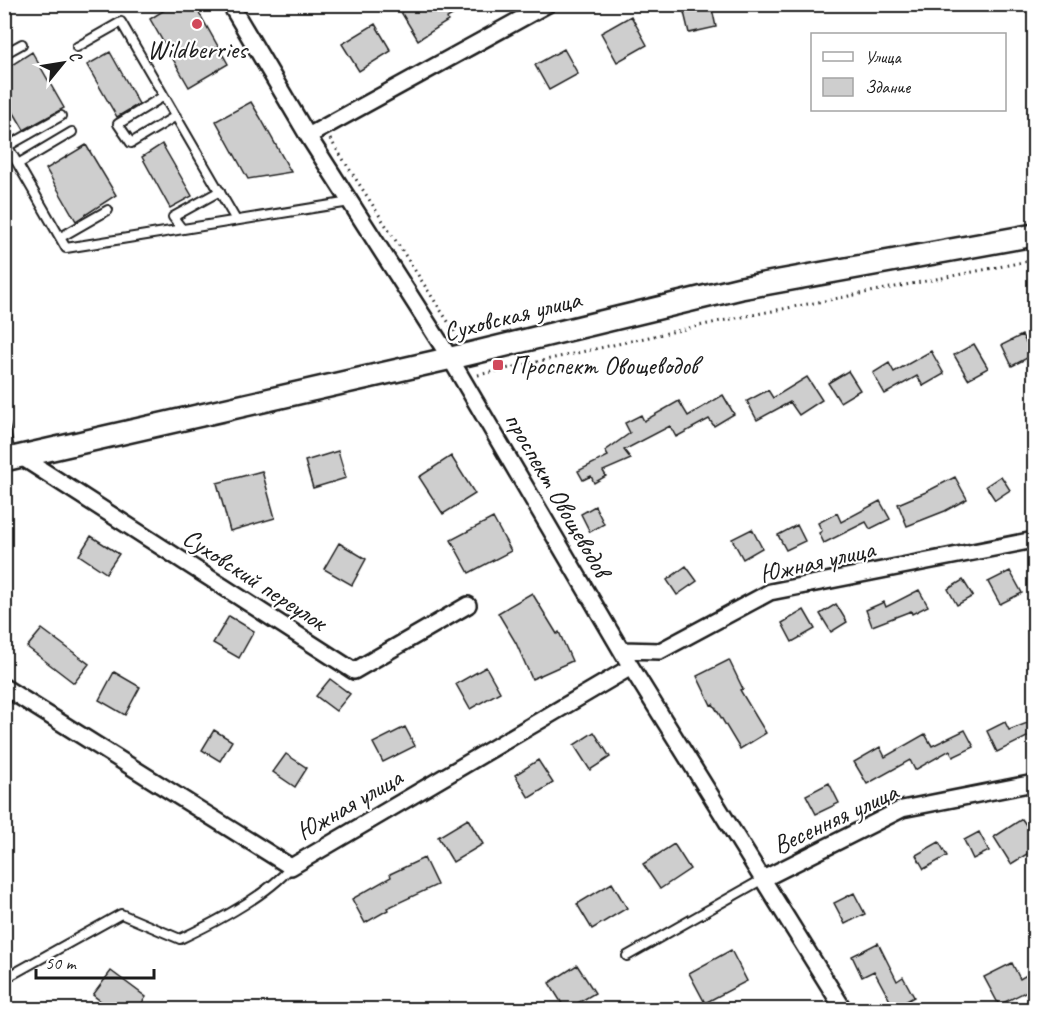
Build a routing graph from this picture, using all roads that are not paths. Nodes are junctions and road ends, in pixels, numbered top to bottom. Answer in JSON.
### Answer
{"nodes":[{"id":1,"x":230,"y":4,"type":"edge"},
{"id":2,"x":549,"y":4,"type":"edge"},
{"id":3,"x":22,"y":44,"type":"dead end"},
{"id":4,"x":77,"y":47,"type":"dead end"},
{"id":5,"x":4,"y":54,"type":"edge"},
{"id":6,"x":164,"y":96,"type":"junction"},
{"id":7,"x":61,"y":116,"type":"dead end"},
{"id":8,"x":176,"y":116,"type":"junction"},
{"id":9,"x":72,"y":132,"type":"dead end"},
{"id":10,"x":308,"y":136,"type":"junction"},
{"id":11,"x":6,"y":143,"type":"edge"},
{"id":12,"x":18,"y":164,"type":"junction"},
{"id":13,"x":220,"y":191,"type":"junction"},
{"id":14,"x":350,"y":202,"type":"junction"},
{"id":15,"x":108,"y":210,"type":"dead end"},
{"id":16,"x":236,"y":220,"type":"junction"},
{"id":17,"x":182,"y":229,"type":"junction"},
{"id":18,"x":1035,"y":235,"type":"edge"},
{"id":19,"x":61,"y":237,"type":"junction"},
{"id":20,"x":459,"y":356,"type":"junction"},
{"id":21,"x":4,"y":426,"type":"edge"},
{"id":22,"x":12,"y":458,"type":"edge"},
{"id":23,"x":1035,"y":540,"type":"edge"},
{"id":24,"x":468,"y":605,"type":"dead end"},
{"id":25,"x":622,"y":650,"type":"junction"},
{"id":26,"x":631,"y":667,"type":"junction"},
{"id":27,"x":4,"y":687,"type":"edge"},
{"id":28,"x":1035,"y":783,"type":"edge"},
{"id":29,"x":291,"y":867,"type":"junction"},
{"id":30,"x":763,"y":879,"type":"junction"},
{"id":31,"x":627,"y":956,"type":"dead end"},
{"id":32,"x":4,"y":978,"type":"edge"},
{"id":33,"x":844,"y":1010,"type":"edge"}],
"edges":[{"from":1,"to":10,"type":"street","name":"проспект Овощеводов"},
{"from":2,"to":10,"type":"street"},
{"from":3,"to":5,"type":"lane"},
{"from":4,"to":6,"type":"lane"},
{"from":6,"to":8,"type":"lane"},
{"from":6,"to":8,"type":"lane"},
{"from":7,"to":11,"type":"lane"},
{"from":8,"to":13,"type":"lane"},
{"from":9,"to":12,"type":"lane"},
{"from":10,"to":14,"type":"street","name":"проспект Овощеводов"},
{"from":11,"to":12,"type":"lane"},
{"from":12,"to":19,"type":"lane"},
{"from":13,"to":16,"type":"lane"},
{"from":13,"to":17,"type":"lane"},
{"from":14,"to":16,"type":"lane"},
{"from":14,"to":20,"type":"street","name":"проспект Овощеводов"},
{"from":15,"to":19,"type":"lane"},
{"from":16,"to":17,"type":"lane"},
{"from":17,"to":19,"type":"lane"},
{"from":18,"to":20,"type":"street","name":"Суховская улица"},
{"from":20,"to":22,"type":"street","name":"Суховская улица"},
{"from":20,"to":25,"type":"street","name":"проспект Овощеводов"},
{"from":21,"to":22,"type":"lane"},
{"from":22,"to":24,"type":"street","name":"Суховский переулок"},
{"from":23,"to":25,"type":"street","name":"Южная улица"},
{"from":25,"to":26,"type":"street","name":"проспект Овощеводов"},
{"from":26,"to":29,"type":"street","name":"Южная улица"},
{"from":26,"to":30,"type":"street","name":"проспект Овощеводов"},
{"from":27,"to":29,"type":"street","name":"Южная улица"},
{"from":28,"to":30,"type":"street","name":"Весенняя улица"},
{"from":29,"to":32,"type":"lane"},
{"from":30,"to":31,"type":"lane"},
{"from":30,"to":33,"type":"street","name":"проспект Овощеводов"}]}
